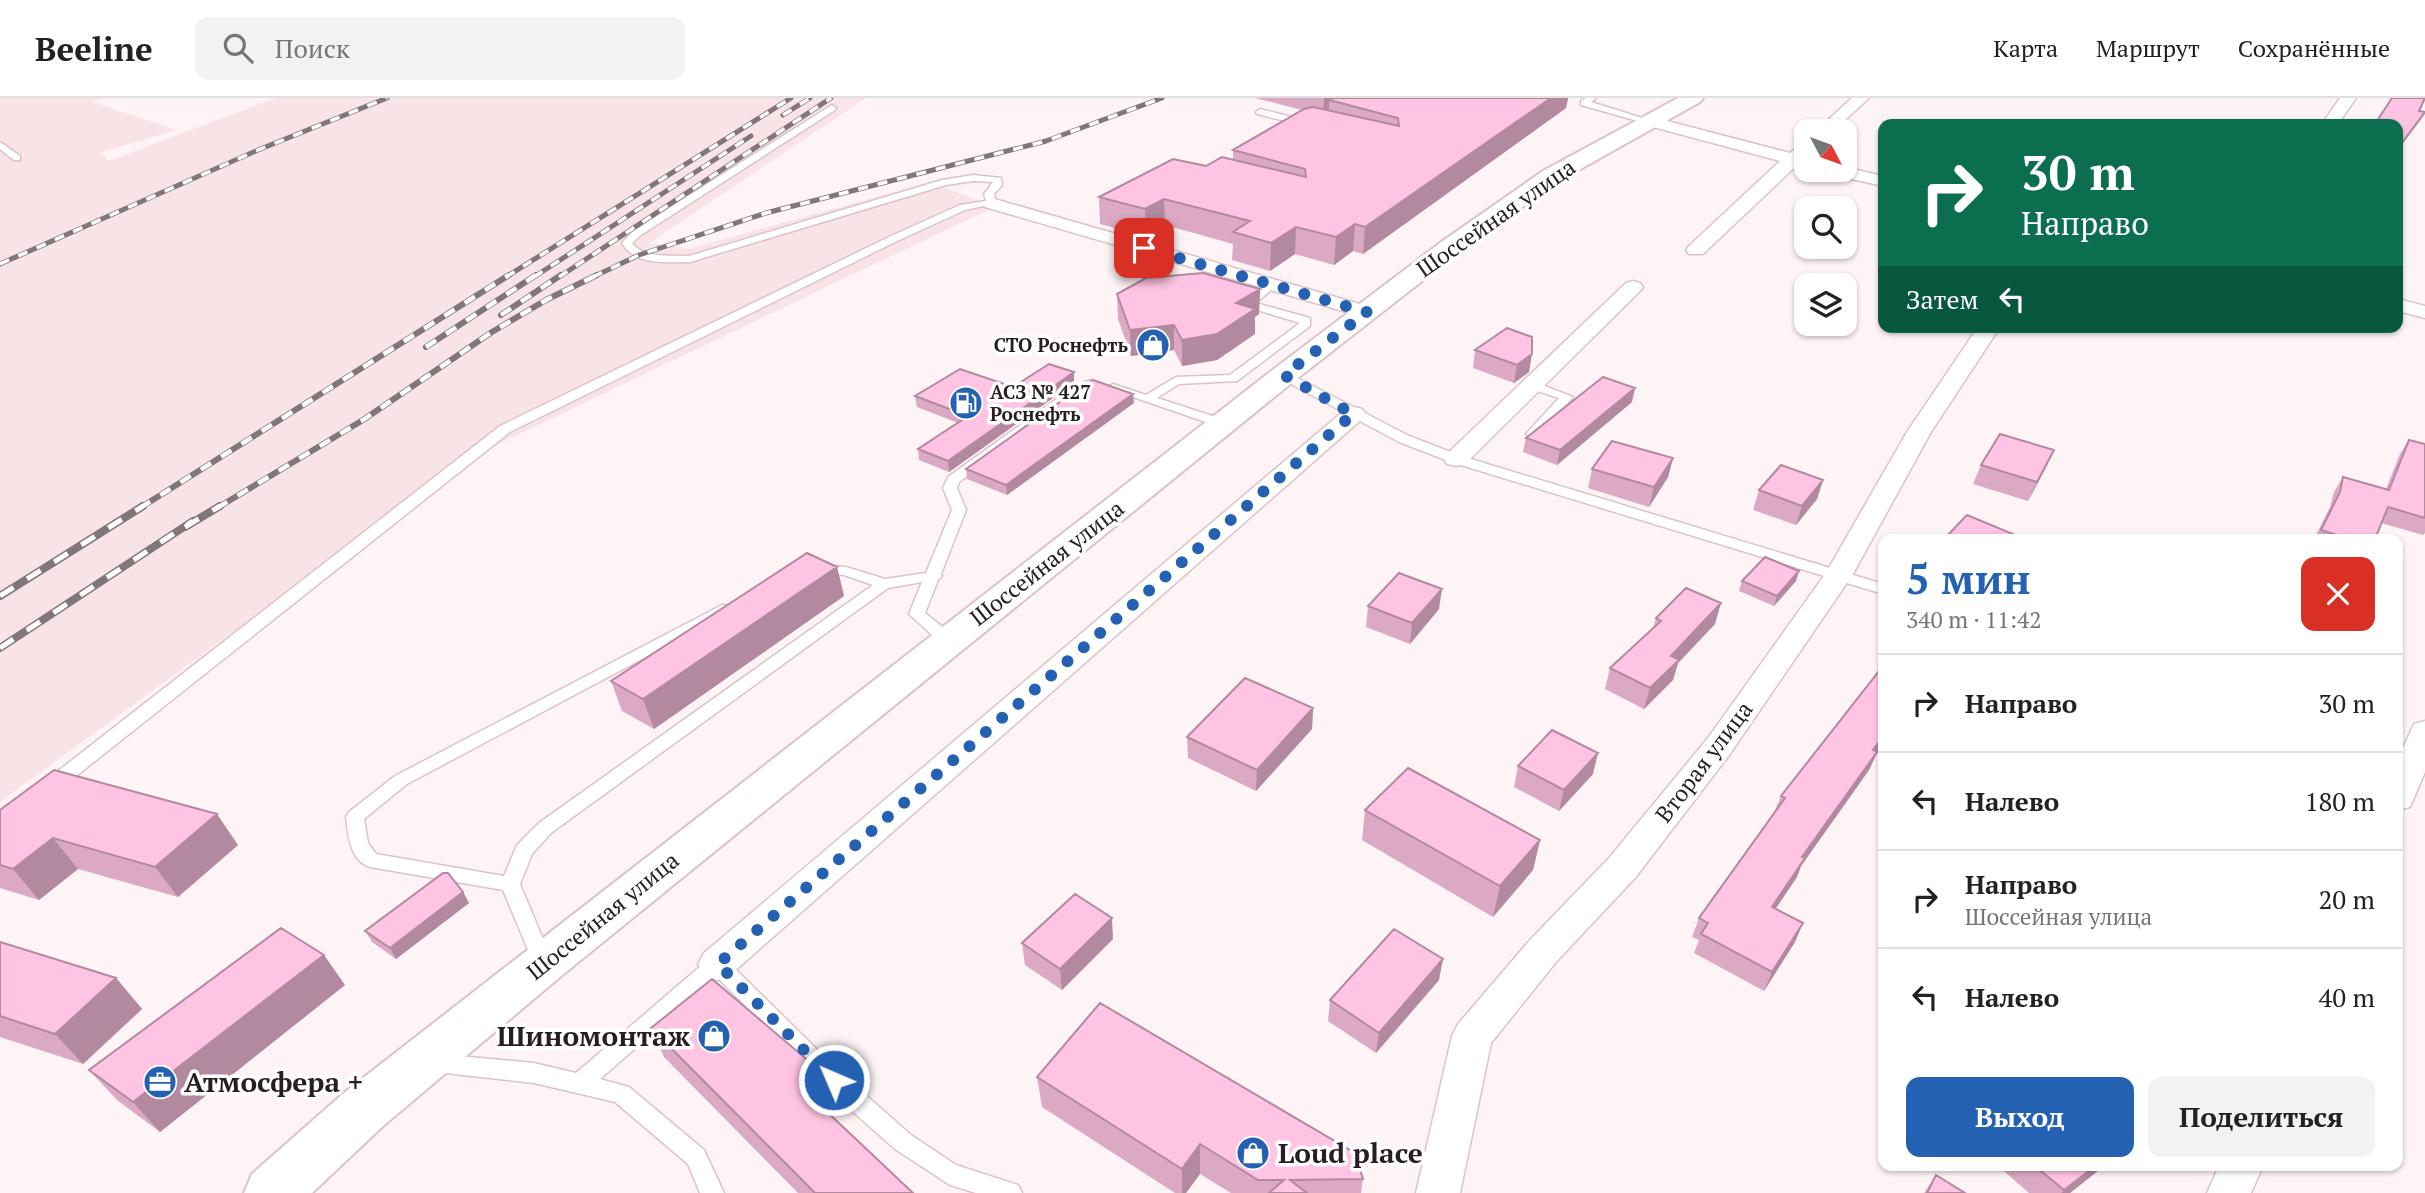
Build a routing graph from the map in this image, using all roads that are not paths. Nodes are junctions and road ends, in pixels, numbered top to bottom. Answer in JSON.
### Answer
{"nodes":[{"id":1,"x":1693,"y":98,"type":"edge"},
{"id":2,"x":1861,"y":98,"type":"edge"},
{"id":3,"x":2348,"y":98,"type":"edge"},
{"id":4,"x":1583,"y":100,"type":"edge"},
{"id":5,"x":832,"y":108,"type":"dead end"},
{"id":6,"x":1260,"y":112,"type":"dead end"},
{"id":7,"x":1837,"y":119,"type":"edge"},
{"id":8,"x":2333,"y":119,"type":"edge"},
{"id":9,"x":1648,"y":121,"type":"junction"},
{"id":10,"x":1289,"y":131,"type":"edge"},
{"id":11,"x":0,"y":145,"type":"edge"},
{"id":12,"x":1794,"y":155,"type":"edge"},
{"id":13,"x":17,"y":158,"type":"dead end"},
{"id":14,"x":1794,"y":163,"type":"edge"},
{"id":15,"x":1857,"y":175,"type":"edge"},
{"id":16,"x":1878,"y":180,"type":"edge"},
{"id":17,"x":991,"y":203,"type":"junction"},
{"id":18,"x":1696,"y":250,"type":"dead end"},
{"id":19,"x":1272,"y":285,"type":"junction"},
{"id":20,"x":1633,"y":287,"type":"dead end"},
{"id":21,"x":2403,"y":306,"type":"edge"},
{"id":22,"x":1367,"y":312,"type":"junction"},
{"id":23,"x":2425,"y":312,"type":"edge"},
{"id":24,"x":1985,"y":333,"type":"edge"},
{"id":25,"x":1284,"y":375,"type":"junction"},
{"id":26,"x":1532,"y":385,"type":"junction"},
{"id":27,"x":1147,"y":399,"type":"junction"},
{"id":28,"x":1353,"y":414,"type":"junction"},
{"id":29,"x":1223,"y":424,"type":"junction"},
{"id":30,"x":1532,"y":434,"type":"edge"},
{"id":31,"x":1456,"y":459,"type":"junction"},
{"id":32,"x":796,"y":574,"type":"edge"},
{"id":33,"x":1839,"y":574,"type":"junction"},
{"id":34,"x":935,"y":576,"type":"junction"},
{"id":35,"x":884,"y":584,"type":"junction"},
{"id":36,"x":1878,"y":587,"type":"edge"},
{"id":37,"x":747,"y":597,"type":"edge"},
{"id":38,"x":949,"y":641,"type":"junction"},
{"id":39,"x":2425,"y":732,"type":"edge"},
{"id":40,"x":2404,"y":765,"type":"edge"},
{"id":41,"x":33,"y":800,"type":"edge"},
{"id":42,"x":510,"y":884,"type":"junction"},
{"id":43,"x":543,"y":963,"type":"junction"},
{"id":44,"x":718,"y":964,"type":"junction"},
{"id":45,"x":424,"y":1061,"type":"junction"},
{"id":46,"x":579,"y":1083,"type":"junction"},
{"id":47,"x":2239,"y":1171,"type":"edge"},
{"id":48,"x":272,"y":1193,"type":"edge"},
{"id":49,"x":712,"y":1193,"type":"edge"},
{"id":50,"x":1010,"y":1193,"type":"edge"},
{"id":51,"x":1438,"y":1193,"type":"edge"},
{"id":52,"x":2229,"y":1193,"type":"edge"}],
"edges":[{"from":1,"to":9,"type":"main road","name":"Шоссейная улица"},
{"from":2,"to":7,"type":"street"},
{"from":3,"to":8,"type":"street"},
{"from":4,"to":9,"type":"lane"},
{"from":5,"to":17,"type":"lane"},
{"from":6,"to":10,"type":"lane"},
{"from":9,"to":12,"type":"street"},
{"from":9,"to":22,"type":"main road","name":"Шоссейная улица"},
{"from":11,"to":13,"type":"lane"},
{"from":14,"to":18,"type":"street"},
{"from":15,"to":16,"type":"street"},
{"from":17,"to":19,"type":"street"},
{"from":17,"to":41,"type":"lane"},
{"from":19,"to":22,"type":"street"},
{"from":19,"to":27,"type":"lane"},
{"from":20,"to":26,"type":"street"},
{"from":21,"to":23,"type":"street"},
{"from":22,"to":25,"type":"main road","name":"Шоссейная улица"},
{"from":24,"to":33,"type":"street","name":"Вторая улица"},
{"from":25,"to":28,"type":"lane"},
{"from":25,"to":29,"type":"main road","name":"Шоссейная улица"},
{"from":26,"to":30,"type":"lane"},
{"from":26,"to":31,"type":"street"},
{"from":27,"to":29,"type":"lane"},
{"from":27,"to":34,"type":"lane"},
{"from":28,"to":31,"type":"lane"},
{"from":28,"to":44,"type":"street"},
{"from":29,"to":38,"type":"main road","name":"Шоссейная улица"},
{"from":31,"to":33,"type":"lane"},
{"from":32,"to":35,"type":"lane"},
{"from":33,"to":36,"type":"lane"},
{"from":33,"to":51,"type":"street","name":"Вторая улица"},
{"from":34,"to":35,"type":"lane"},
{"from":34,"to":38,"type":"lane"},
{"from":35,"to":42,"type":"lane"},
{"from":37,"to":42,"type":"lane"},
{"from":38,"to":43,"type":"main road","name":"Шоссейная улица"},
{"from":39,"to":40,"type":"street"},
{"from":42,"to":43,"type":"lane"},
{"from":43,"to":45,"type":"main road","name":"Шоссейная улица"},
{"from":44,"to":46,"type":"lane"},
{"from":44,"to":50,"type":"lane"},
{"from":45,"to":46,"type":"lane"},
{"from":45,"to":48,"type":"main road","name":"Шоссейная улица"},
{"from":46,"to":49,"type":"lane"},
{"from":47,"to":52,"type":"street"}]}
